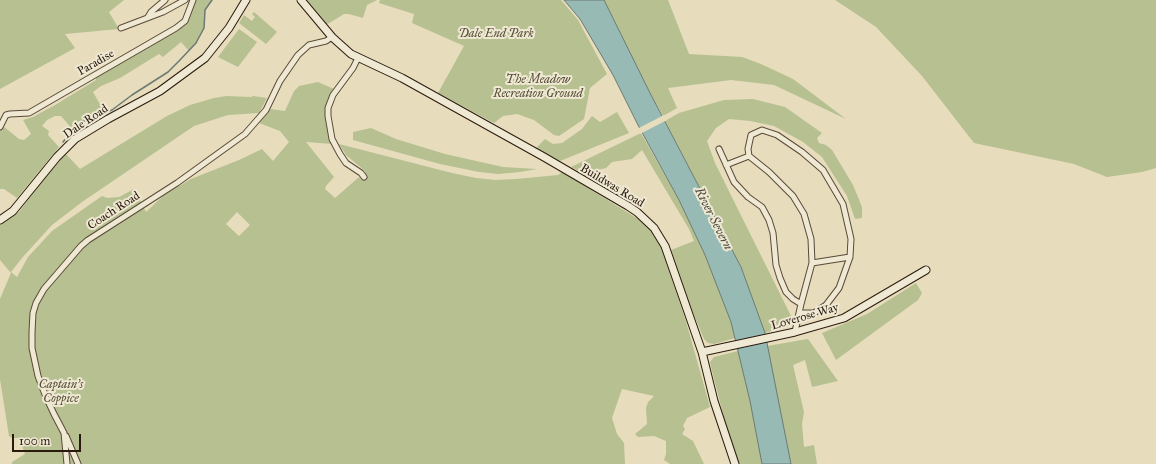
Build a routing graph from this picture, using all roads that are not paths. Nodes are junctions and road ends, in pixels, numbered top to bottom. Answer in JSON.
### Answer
{"nodes":[{"id":1,"x":165,"y":0,"type":"edge"},
{"id":2,"x":186,"y":0,"type":"edge"},
{"id":3,"x":193,"y":0,"type":"edge"},
{"id":4,"x":246,"y":0,"type":"edge"},
{"id":5,"x":301,"y":0,"type":"edge"},
{"id":6,"x":148,"y":17,"type":"junction"},
{"id":7,"x":121,"y":28,"type":"dead end"},
{"id":8,"x":332,"y":37,"type":"junction"},
{"id":9,"x":358,"y":58,"type":"junction"},
{"id":10,"x":0,"y":127,"type":"edge"},
{"id":11,"x":719,"y":149,"type":"dead end"},
{"id":12,"x":750,"y":156,"type":"junction"},
{"id":13,"x":726,"y":165,"type":"junction"},
{"id":14,"x":363,"y":173,"type":"dead end"},
{"id":15,"x":0,"y":220,"type":"edge"},
{"id":16,"x":850,"y":257,"type":"junction"},
{"id":17,"x":812,"y":263,"type":"junction"},
{"id":18,"x":926,"y":270,"type":"dead end"},
{"id":19,"x":801,"y":304,"type":"junction"},
{"id":20,"x":799,"y":313,"type":"junction"},
{"id":21,"x":795,"y":332,"type":"junction"},
{"id":22,"x":702,"y":352,"type":"junction"},
{"id":23,"x":64,"y":432,"type":"junction"},
{"id":24,"x":67,"y":464,"type":"edge"},
{"id":25,"x":78,"y":464,"type":"edge"},
{"id":26,"x":735,"y":464,"type":"edge"}],
"edges":[{"from":1,"to":6,"type":"street"},
{"from":2,"to":6,"type":"street"},
{"from":3,"to":10,"type":"street","name":"Paradise"},
{"from":4,"to":15,"type":"street","name":"Dale Road"},
{"from":5,"to":8,"type":"street","name":"Buildwas Road"},
{"from":6,"to":7,"type":"street"},
{"from":8,"to":9,"type":"street","name":"Buildwas Road"},
{"from":8,"to":23,"type":"street","name":"Coach Road"},
{"from":9,"to":14,"type":"street"},
{"from":9,"to":22,"type":"street","name":"Buildwas Road"},
{"from":11,"to":13,"type":"street"},
{"from":12,"to":13,"type":"street"},
{"from":12,"to":16,"type":"street"},
{"from":12,"to":17,"type":"street"},
{"from":13,"to":19,"type":"street"},
{"from":16,"to":17,"type":"street"},
{"from":16,"to":20,"type":"street"},
{"from":17,"to":19,"type":"street"},
{"from":18,"to":21,"type":"street","name":"Loverose Way"},
{"from":19,"to":20,"type":"street"},
{"from":20,"to":21,"type":"street"},
{"from":21,"to":22,"type":"street","name":"Loverose Way"},
{"from":22,"to":26,"type":"street","name":"Buildwas Road"},
{"from":23,"to":24,"type":"street","name":"Coach Road"},
{"from":23,"to":25,"type":"street"}]}
